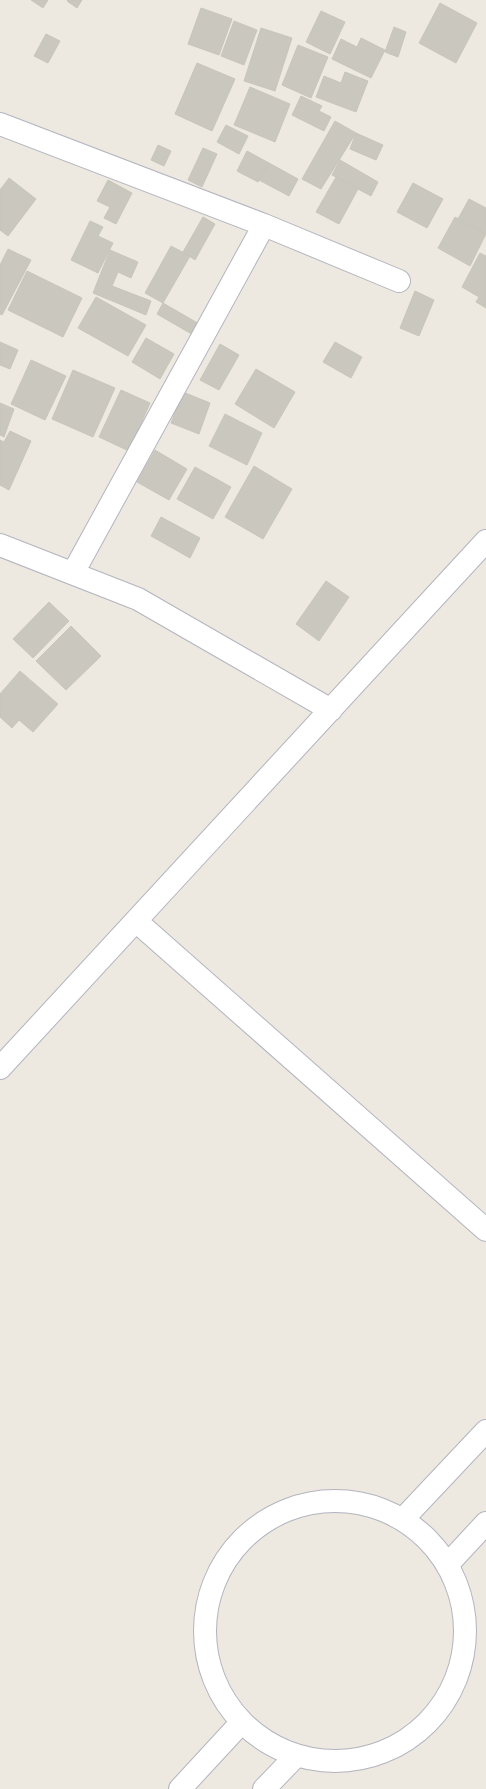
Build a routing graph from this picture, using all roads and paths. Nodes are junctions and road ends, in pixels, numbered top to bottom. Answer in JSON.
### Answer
{"nodes":[{"id":1,"x":0,"y":124,"type":"edge"},
{"id":2,"x":264,"y":225,"type":"junction"},
{"id":3,"x":399,"y":281,"type":"dead end"},
{"id":4,"x":486,"y":541,"type":"edge"},
{"id":5,"x":0,"y":545,"type":"edge"},
{"id":6,"x":73,"y":573,"type":"junction"},
{"id":7,"x":330,"y":710,"type":"junction"},
{"id":8,"x":136,"y":921,"type":"junction"},
{"id":9,"x":0,"y":1068,"type":"edge"},
{"id":10,"x":486,"y":1230,"type":"edge"},
{"id":11,"x":486,"y":1431,"type":"edge"},
{"id":12,"x":404,"y":1518,"type":"junction"},
{"id":13,"x":486,"y":1523,"type":"edge"},
{"id":14,"x":448,"y":1564,"type":"junction"},
{"id":15,"x":240,"y":1724,"type":"junction"},
{"id":16,"x":295,"y":1757,"type":"junction"},
{"id":17,"x":180,"y":1789,"type":"edge"},
{"id":18,"x":264,"y":1789,"type":"edge"}],
"edges":[{"from":1,"to":2,"type":"street"},
{"from":2,"to":3,"type":"street"},
{"from":2,"to":6,"type":"street"},
{"from":4,"to":7,"type":"street"},
{"from":5,"to":6,"type":"street"},
{"from":6,"to":7,"type":"street"},
{"from":7,"to":8,"type":"street"},
{"from":8,"to":9,"type":"street"},
{"from":8,"to":10,"type":"street"},
{"from":11,"to":12,"type":"street"},
{"from":12,"to":14,"type":"street"},
{"from":12,"to":15,"type":"street"},
{"from":13,"to":14,"type":"street"},
{"from":14,"to":16,"type":"street"},
{"from":15,"to":16,"type":"street"},
{"from":15,"to":17,"type":"street"},
{"from":16,"to":18,"type":"street"}]}
